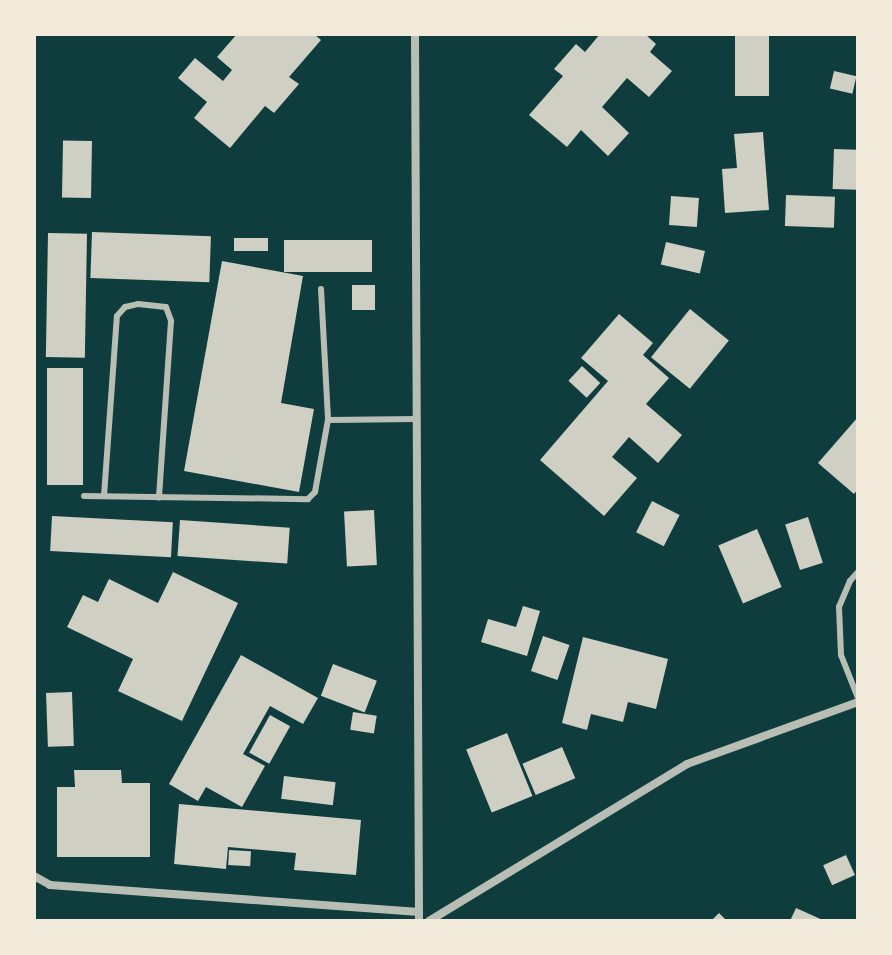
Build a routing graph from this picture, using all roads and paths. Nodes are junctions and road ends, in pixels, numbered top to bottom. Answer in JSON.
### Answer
{"nodes":[{"id":1,"x":415,"y":34,"type":"edge"},
{"id":2,"x":321,"y":289,"type":"dead end"},
{"id":3,"x":417,"y":419,"type":"junction"},
{"id":4,"x":328,"y":420,"type":"junction"},
{"id":5,"x":84,"y":496,"type":"dead end"},
{"id":6,"x":104,"y":496,"type":"junction"},
{"id":7,"x":159,"y":498,"type":"junction"},
{"id":8,"x":858,"y":572,"type":"edge"},
{"id":9,"x":858,"y":700,"type":"edge"},
{"id":10,"x":34,"y":876,"type":"edge"},
{"id":11,"x":419,"y":916,"type":"edge"},
{"id":12,"x":429,"y":921,"type":"edge"}],
"edges":[{"from":1,"to":3,"type":"street"},
{"from":2,"to":4,"type":"lane"},
{"from":3,"to":4,"type":"lane"},
{"from":3,"to":11,"type":"street"},
{"from":4,"to":7,"type":"lane"},
{"from":5,"to":6,"type":"lane"},
{"from":6,"to":7,"type":"lane"},
{"from":6,"to":7,"type":"lane"},
{"from":8,"to":9,"type":"lane"},
{"from":9,"to":12,"type":"street"},
{"from":10,"to":11,"type":"street"}]}
